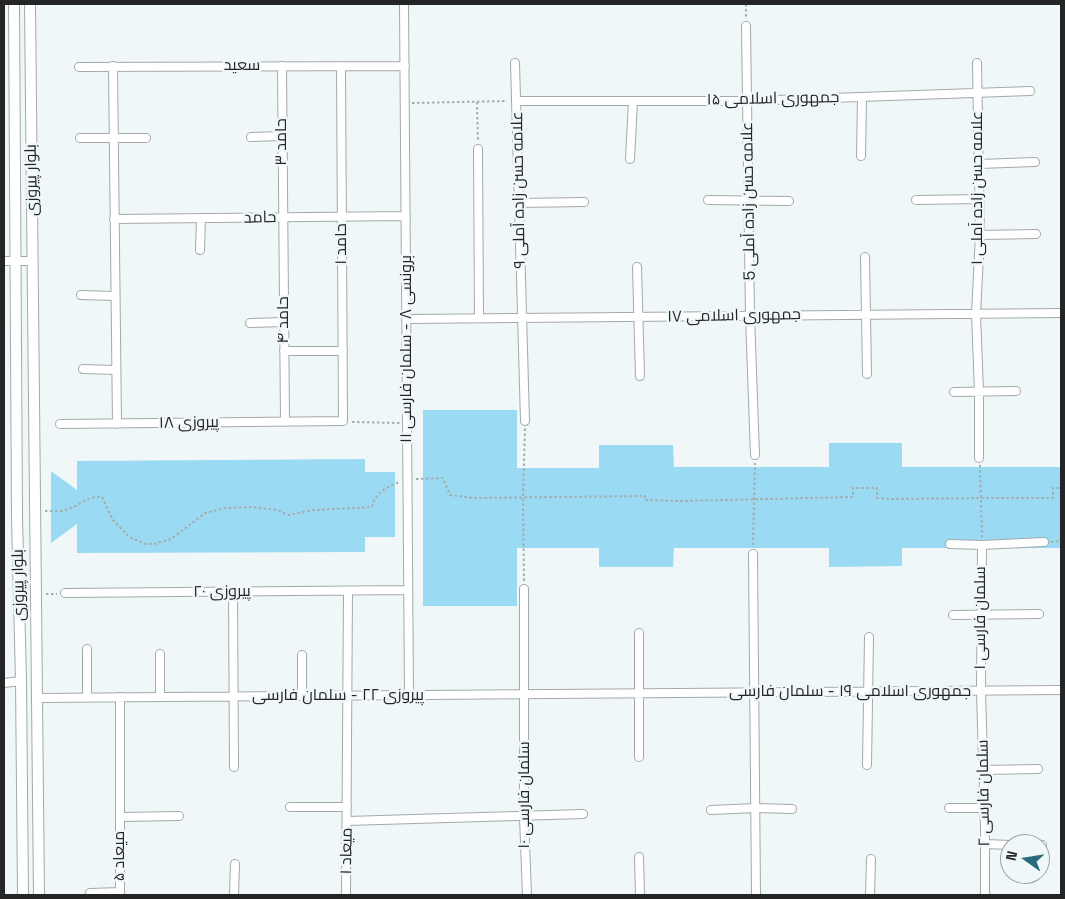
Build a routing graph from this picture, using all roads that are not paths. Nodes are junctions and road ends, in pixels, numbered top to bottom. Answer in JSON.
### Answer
{"nodes":[{"id":1,"x":14,"y":4,"type":"edge"},
{"id":2,"x":30,"y":4,"type":"edge"},
{"id":3,"x":404,"y":4,"type":"edge"},
{"id":4,"x":746,"y":26,"type":"road end"},
{"id":5,"x":515,"y":63,"type":"dead end"},
{"id":6,"x":977,"y":63,"type":"dead end"},
{"id":7,"x":112,"y":66,"type":"junction"},
{"id":8,"x":282,"y":66,"type":"junction"},
{"id":9,"x":340,"y":66,"type":"junction"},
{"id":10,"x":405,"y":66,"type":"junction"},
{"id":11,"x":79,"y":67,"type":"dead end"},
{"id":12,"x":1030,"y":91,"type":"dead end"},
{"id":13,"x":978,"y":93,"type":"junction"},
{"id":14,"x":862,"y":97,"type":"junction"},
{"id":15,"x":516,"y":101,"type":"junction"},
{"id":16,"x":633,"y":101,"type":"junction"},
{"id":17,"x":747,"y":101,"type":"junction"},
{"id":18,"x":282,"y":136,"type":"junction"},
{"id":19,"x":251,"y":137,"type":"dead end"},
{"id":20,"x":80,"y":138,"type":"dead end"},
{"id":21,"x":113,"y":138,"type":"junction"},
{"id":22,"x":146,"y":138,"type":"dead end"},
{"id":23,"x":478,"y":149,"type":"road end"},
{"id":24,"x":861,"y":156,"type":"dead end"},
{"id":25,"x":630,"y":159,"type":"dead end"},
{"id":26,"x":1035,"y":162,"type":"dead end"},
{"id":27,"x":979,"y":164,"type":"junction"},
{"id":28,"x":708,"y":200,"type":"dead end"},
{"id":29,"x":748,"y":200,"type":"junction"},
{"id":30,"x":789,"y":200,"type":"dead end"},
{"id":31,"x":916,"y":200,"type":"dead end"},
{"id":32,"x":980,"y":200,"type":"junction"},
{"id":33,"x":584,"y":202,"type":"dead end"},
{"id":34,"x":519,"y":203,"type":"junction"},
{"id":35,"x":406,"y":216,"type":"junction"},
{"id":36,"x":342,"y":217,"type":"junction"},
{"id":37,"x":201,"y":218,"type":"junction"},
{"id":38,"x":283,"y":218,"type":"junction"},
{"id":39,"x":114,"y":219,"type":"junction"},
{"id":40,"x":1036,"y":234,"type":"dead end"},
{"id":41,"x":980,"y":235,"type":"junction"},
{"id":42,"x":200,"y":250,"type":"dead end"},
{"id":43,"x":865,"y":257,"type":"dead end"},
{"id":44,"x":4,"y":261,"type":"edge"},
{"id":45,"x":16,"y":261,"type":"junction"},
{"id":46,"x":33,"y":261,"type":"junction"},
{"id":47,"x":637,"y":267,"type":"dead end"},
{"id":48,"x":81,"y":295,"type":"dead end"},
{"id":49,"x":115,"y":296,"type":"junction"},
{"id":50,"x":1061,"y":313,"type":"edge"},
{"id":51,"x":976,"y":314,"type":"junction"},
{"id":52,"x":866,"y":315,"type":"junction"},
{"id":53,"x":750,"y":316,"type":"junction"},
{"id":54,"x":638,"y":317,"type":"junction"},
{"id":55,"x":478,"y":318,"type":"junction"},
{"id":56,"x":522,"y":318,"type":"junction"},
{"id":57,"x":407,"y":319,"type":"junction"},
{"id":58,"x":284,"y":322,"type":"junction"},
{"id":59,"x":250,"y":323,"type":"dead end"},
{"id":60,"x":284,"y":351,"type":"junction"},
{"id":61,"x":343,"y":351,"type":"junction"},
{"id":62,"x":83,"y":370,"type":"dead end"},
{"id":63,"x":116,"y":370,"type":"junction"},
{"id":64,"x":867,"y":374,"type":"dead end"},
{"id":65,"x":640,"y":376,"type":"dead end"},
{"id":66,"x":1016,"y":391,"type":"dead end"},
{"id":67,"x":954,"y":392,"type":"dead end"},
{"id":68,"x":979,"y":392,"type":"junction"},
{"id":69,"x":343,"y":421,"type":"joint"},
{"id":70,"x":526,"y":421,"type":"road end"},
{"id":71,"x":285,"y":422,"type":"junction"},
{"id":72,"x":60,"y":424,"type":"dead end"},
{"id":73,"x":117,"y":424,"type":"junction"},
{"id":74,"x":755,"y":455,"type":"road end"},
{"id":75,"x":979,"y":458,"type":"road end"},
{"id":76,"x":1044,"y":542,"type":"dead end"},
{"id":77,"x":950,"y":544,"type":"dead end"},
{"id":78,"x":982,"y":545,"type":"junction"},
{"id":79,"x":753,"y":554,"type":"road end"},
{"id":80,"x":524,"y":589,"type":"road end"},
{"id":81,"x":408,"y":590,"type":"junction"},
{"id":82,"x":348,"y":591,"type":"junction"},
{"id":83,"x":233,"y":592,"type":"junction"},
{"id":84,"x":65,"y":593,"type":"road end"},
{"id":85,"x":953,"y":614,"type":"dead end"},
{"id":86,"x":1039,"y":614,"type":"dead end"},
{"id":87,"x":982,"y":615,"type":"junction"},
{"id":88,"x":639,"y":633,"type":"dead end"},
{"id":89,"x":869,"y":637,"type":"dead end"},
{"id":90,"x":87,"y":649,"type":"dead end"},
{"id":91,"x":160,"y":654,"type":"dead end"},
{"id":92,"x":302,"y":655,"type":"dead end"},
{"id":93,"x":21,"y":681,"type":"junction"},
{"id":94,"x":4,"y":683,"type":"edge"},
{"id":95,"x":981,"y":690,"type":"junction"},
{"id":96,"x":1061,"y":690,"type":"edge"},
{"id":97,"x":755,"y":692,"type":"junction"},
{"id":98,"x":868,"y":692,"type":"junction"},
{"id":99,"x":639,"y":693,"type":"junction"},
{"id":100,"x":526,"y":694,"type":"junction"},
{"id":101,"x":409,"y":695,"type":"junction"},
{"id":102,"x":233,"y":696,"type":"junction"},
{"id":103,"x":302,"y":696,"type":"junction"},
{"id":104,"x":347,"y":696,"type":"junction"},
{"id":105,"x":120,"y":697,"type":"junction"},
{"id":106,"x":160,"y":697,"type":"junction"},
{"id":107,"x":38,"y":698,"type":"junction"},
{"id":108,"x":87,"y":698,"type":"junction"},
{"id":109,"x":639,"y":756,"type":"dead end"},
{"id":110,"x":867,"y":765,"type":"dead end"},
{"id":111,"x":234,"y":767,"type":"dead end"},
{"id":112,"x":1038,"y":769,"type":"dead end"},
{"id":113,"x":983,"y":770,"type":"junction"},
{"id":114,"x":347,"y":806,"type":"junction"},
{"id":115,"x":290,"y":807,"type":"dead end"},
{"id":116,"x":756,"y":808,"type":"junction"},
{"id":117,"x":948,"y":808,"type":"dead end"},
{"id":118,"x":985,"y":808,"type":"junction"},
{"id":119,"x":792,"y":809,"type":"dead end"},
{"id":120,"x":711,"y":810,"type":"dead end"},
{"id":121,"x":583,"y":814,"type":"dead end"},
{"id":122,"x":179,"y":816,"type":"dead end"},
{"id":123,"x":524,"y":816,"type":"junction"},
{"id":124,"x":120,"y":817,"type":"junction"},
{"id":125,"x":347,"y":821,"type":"junction"},
{"id":126,"x":985,"y":844,"type":"junction"},
{"id":127,"x":1000,"y":845,"type":"edge"},
{"id":128,"x":639,"y":857,"type":"dead end"},
{"id":129,"x":871,"y":859,"type":"dead end"},
{"id":130,"x":235,"y":864,"type":"dead end"},
{"id":131,"x":90,"y":893,"type":"dead end"},
{"id":132,"x":120,"y":894,"type":"edge"},
{"id":133,"x":23,"y":895,"type":"edge"},
{"id":134,"x":39,"y":895,"type":"edge"},
{"id":135,"x":234,"y":895,"type":"edge"},
{"id":136,"x":346,"y":895,"type":"edge"},
{"id":137,"x":527,"y":895,"type":"edge"},
{"id":138,"x":640,"y":895,"type":"edge"},
{"id":139,"x":756,"y":895,"type":"edge"},
{"id":140,"x":870,"y":895,"type":"edge"},
{"id":141,"x":985,"y":895,"type":"edge"}],
"edges":[{"from":1,"to":45,"type":"street","name":"بلوار پیروزی"},
{"from":2,"to":46,"type":"street","name":"بلوار پیروزی"},
{"from":3,"to":10,"type":"street","name":"برونسی ۸ - سلمان فارسی ۱۱"},
{"from":4,"to":17,"type":"street","name":"علامه حسن زاده آملی 5"},
{"from":5,"to":15,"type":"street","name":"علامه حسن زاده آملی ۹"},
{"from":6,"to":13,"type":"street","name":"علامه حسن زاده آملی ۱"},
{"from":7,"to":8,"type":"street","name":"سعید"},
{"from":7,"to":11,"type":"street","name":"سعید"},
{"from":7,"to":21,"type":"street"},
{"from":8,"to":9,"type":"street","name":"سعید"},
{"from":8,"to":18,"type":"street","name":"حامد ۳"},
{"from":9,"to":10,"type":"street","name":"سعید"},
{"from":9,"to":36,"type":"street","name":"حامد ۱"},
{"from":10,"to":35,"type":"street","name":"برونسی ۸ - سلمان فارسی ۱۱"},
{"from":12,"to":13,"type":"street","name":"جمهوری اسلامی ۱۵"},
{"from":13,"to":14,"type":"street","name":"جمهوری اسلامی ۱۵"},
{"from":13,"to":27,"type":"street","name":"علامه حسن زاده آملی ۱"},
{"from":14,"to":17,"type":"street","name":"جمهوری اسلامی ۱۵"},
{"from":14,"to":24,"type":"street"},
{"from":15,"to":16,"type":"street","name":"جمهوری اسلامی ۱۵"},
{"from":15,"to":34,"type":"street","name":"علامه حسن زاده آملی ۹"},
{"from":16,"to":17,"type":"street","name":"جمهوری اسلامی ۱۵"},
{"from":16,"to":25,"type":"street"},
{"from":17,"to":29,"type":"street","name":"علامه حسن زاده آملی 5"},
{"from":18,"to":19,"type":"street"},
{"from":18,"to":38,"type":"street","name":"حامد ۳"},
{"from":20,"to":21,"type":"street"},
{"from":21,"to":22,"type":"street"},
{"from":21,"to":39,"type":"street"},
{"from":23,"to":55,"type":"street"},
{"from":26,"to":27,"type":"street"},
{"from":27,"to":32,"type":"street","name":"علامه حسن زاده آملی ۱"},
{"from":28,"to":29,"type":"street"},
{"from":29,"to":30,"type":"street"},
{"from":29,"to":53,"type":"street","name":"علامه حسن زاده آملی 5"},
{"from":31,"to":32,"type":"street"},
{"from":32,"to":41,"type":"street","name":"علامه حسن زاده آملی ۱"},
{"from":33,"to":34,"type":"street"},
{"from":34,"to":56,"type":"street","name":"علامه حسن زاده آملی ۹"},
{"from":35,"to":36,"type":"street","name":"حامد"},
{"from":35,"to":57,"type":"street","name":"برونسی ۸ - سلمان فارسی ۱۱"},
{"from":36,"to":38,"type":"street","name":"حامد"},
{"from":36,"to":61,"type":"street","name":"حامد ۱"},
{"from":37,"to":38,"type":"street","name":"حامد"},
{"from":37,"to":39,"type":"street","name":"حامد"},
{"from":37,"to":42,"type":"street"},
{"from":38,"to":58,"type":"street","name":"حامد ۴"},
{"from":39,"to":49,"type":"street"},
{"from":40,"to":41,"type":"street"},
{"from":41,"to":51,"type":"street","name":"علامه حسن زاده آملی ۱"},
{"from":43,"to":52,"type":"street"},
{"from":44,"to":45,"type":"street"},
{"from":45,"to":46,"type":"street"},
{"from":45,"to":93,"type":"street","name":"بلوار پیروزی"},
{"from":46,"to":107,"type":"street","name":"بلوار پیروزی"},
{"from":47,"to":54,"type":"street"},
{"from":48,"to":49,"type":"street"},
{"from":49,"to":63,"type":"street"},
{"from":50,"to":51,"type":"street","name":"جمهوری اسلامی ۱۷"},
{"from":51,"to":52,"type":"street","name":"جمهوری اسلامی ۱۷"},
{"from":51,"to":68,"type":"street","name":"علامه حسن زاده آملی ۱"},
{"from":52,"to":53,"type":"street","name":"جمهوری اسلامی ۱۷"},
{"from":52,"to":64,"type":"street"},
{"from":53,"to":54,"type":"street","name":"جمهوری اسلامی ۱۷"},
{"from":53,"to":74,"type":"street","name":"علامه حسن زاده آملی 5"},
{"from":54,"to":56,"type":"street","name":"جمهوری اسلامی ۱۷"},
{"from":54,"to":65,"type":"street"},
{"from":55,"to":56,"type":"street","name":"جمهوری اسلامی ۱۷"},
{"from":55,"to":57,"type":"street","name":"جمهوری اسلامی ۱۷"},
{"from":56,"to":70,"type":"street","name":"علامه حسن زاده آملی ۹"},
{"from":57,"to":81,"type":"street","name":"برونسی ۸ - سلمان فارسی ۱۱"},
{"from":58,"to":59,"type":"street"},
{"from":58,"to":60,"type":"street","name":"حامد ۴"},
{"from":60,"to":61,"type":"street"},
{"from":60,"to":71,"type":"street","name":"حامد ۴"},
{"from":61,"to":69,"type":"street","name":"حامد ۱"},
{"from":62,"to":63,"type":"street"},
{"from":63,"to":73,"type":"street"},
{"from":66,"to":68,"type":"street"},
{"from":67,"to":68,"type":"street"},
{"from":68,"to":75,"type":"street","name":"علامه حسن زاده آملی ۱"},
{"from":69,"to":71,"type":"street","name":"پیروزی ۱۸"},
{"from":71,"to":73,"type":"street","name":"پیروزی ۱۸"},
{"from":72,"to":73,"type":"street","name":"پیروزی ۱۸"},
{"from":76,"to":78,"type":"street"},
{"from":77,"to":78,"type":"street"},
{"from":78,"to":87,"type":"street","name":"سلمان فارسی ۱"},
{"from":79,"to":97,"type":"street"},
{"from":80,"to":100,"type":"street","name":"سلمان فارسی ۱۰"},
{"from":81,"to":82,"type":"street","name":"پیروزی ۲۰"},
{"from":81,"to":101,"type":"street","name":"برونسی ۸ - سلمان فارسی ۱۱"},
{"from":82,"to":83,"type":"street","name":"پیروزی ۲۰"},
{"from":82,"to":104,"type":"street","name":"میعاد ۱"},
{"from":83,"to":84,"type":"street","name":"پیروزی ۲۰"},
{"from":83,"to":102,"type":"street"},
{"from":85,"to":87,"type":"street"},
{"from":86,"to":87,"type":"street"},
{"from":87,"to":95,"type":"street","name":"سلمان فارسی ۱"},
{"from":88,"to":99,"type":"street"},
{"from":89,"to":98,"type":"street"},
{"from":90,"to":108,"type":"street"},
{"from":91,"to":106,"type":"street"},
{"from":92,"to":103,"type":"street"},
{"from":93,"to":94,"type":"street"},
{"from":93,"to":133,"type":"street","name":"بلوار پیروزی"},
{"from":95,"to":96,"type":"street","name":"جمهوری اسلامی ۱۹ - سلمان فارسی"},
{"from":95,"to":98,"type":"street","name":"جمهوری اسلامی ۱۹ - سلمان فارسی"},
{"from":95,"to":113,"type":"street","name":"سلمان فارسی ۲"},
{"from":97,"to":98,"type":"street","name":"جمهوری اسلامی ۱۹ - سلمان فارسی"},
{"from":97,"to":99,"type":"street","name":"جمهوری اسلامی ۱۹ - سلمان فارسی"},
{"from":97,"to":116,"type":"street"},
{"from":98,"to":110,"type":"street"},
{"from":99,"to":100,"type":"street","name":"پیروزی ۲۲ - سلمان فارسی"},
{"from":99,"to":109,"type":"street"},
{"from":100,"to":101,"type":"street","name":"پیروزی ۲۲ - سلمان فارسی"},
{"from":100,"to":123,"type":"street","name":"سلمان فارسی ۱۰"},
{"from":101,"to":104,"type":"street","name":"پیروزی ۲۲ - سلمان فارسی"},
{"from":102,"to":103,"type":"street","name":"پیروزی ۲۲ - سلمان فارسی"},
{"from":102,"to":106,"type":"street","name":"پیروزی ۲۲ - سلمان فارسی"},
{"from":102,"to":111,"type":"street"},
{"from":103,"to":104,"type":"street","name":"پیروزی ۲۲ - سلمان فارسی"},
{"from":104,"to":114,"type":"street","name":"میعاد ۱"},
{"from":105,"to":106,"type":"street","name":"پیروزی ۲۲ - سلمان فارسی"},
{"from":105,"to":108,"type":"street","name":"پیروزی ۲۲ - سلمان فارسی"},
{"from":105,"to":124,"type":"street","name":"میعاد ۵"},
{"from":107,"to":108,"type":"street","name":"پیروزی ۲۲ - سلمان فارسی"},
{"from":107,"to":134,"type":"street","name":"بلوار پیروزی"},
{"from":112,"to":113,"type":"street"},
{"from":113,"to":118,"type":"street","name":"سلمان فارسی ۲"},
{"from":114,"to":115,"type":"street"},
{"from":114,"to":125,"type":"street","name":"میعاد ۱"},
{"from":116,"to":119,"type":"street"},
{"from":116,"to":120,"type":"street"},
{"from":116,"to":139,"type":"street"},
{"from":117,"to":118,"type":"street"},
{"from":118,"to":126,"type":"street","name":"سلمان فارسی ۲"},
{"from":121,"to":123,"type":"street"},
{"from":122,"to":124,"type":"street"},
{"from":123,"to":125,"type":"street"},
{"from":123,"to":137,"type":"street","name":"سلمان فارسی ۱۰"},
{"from":124,"to":132,"type":"street","name":"میعاد ۵"},
{"from":125,"to":136,"type":"street","name":"میعاد ۱"},
{"from":126,"to":127,"type":"street"},
{"from":126,"to":141,"type":"street","name":"سلمان فارسی ۲"},
{"from":128,"to":138,"type":"street"},
{"from":129,"to":140,"type":"street"},
{"from":130,"to":135,"type":"street"},
{"from":131,"to":132,"type":"street"}]}
